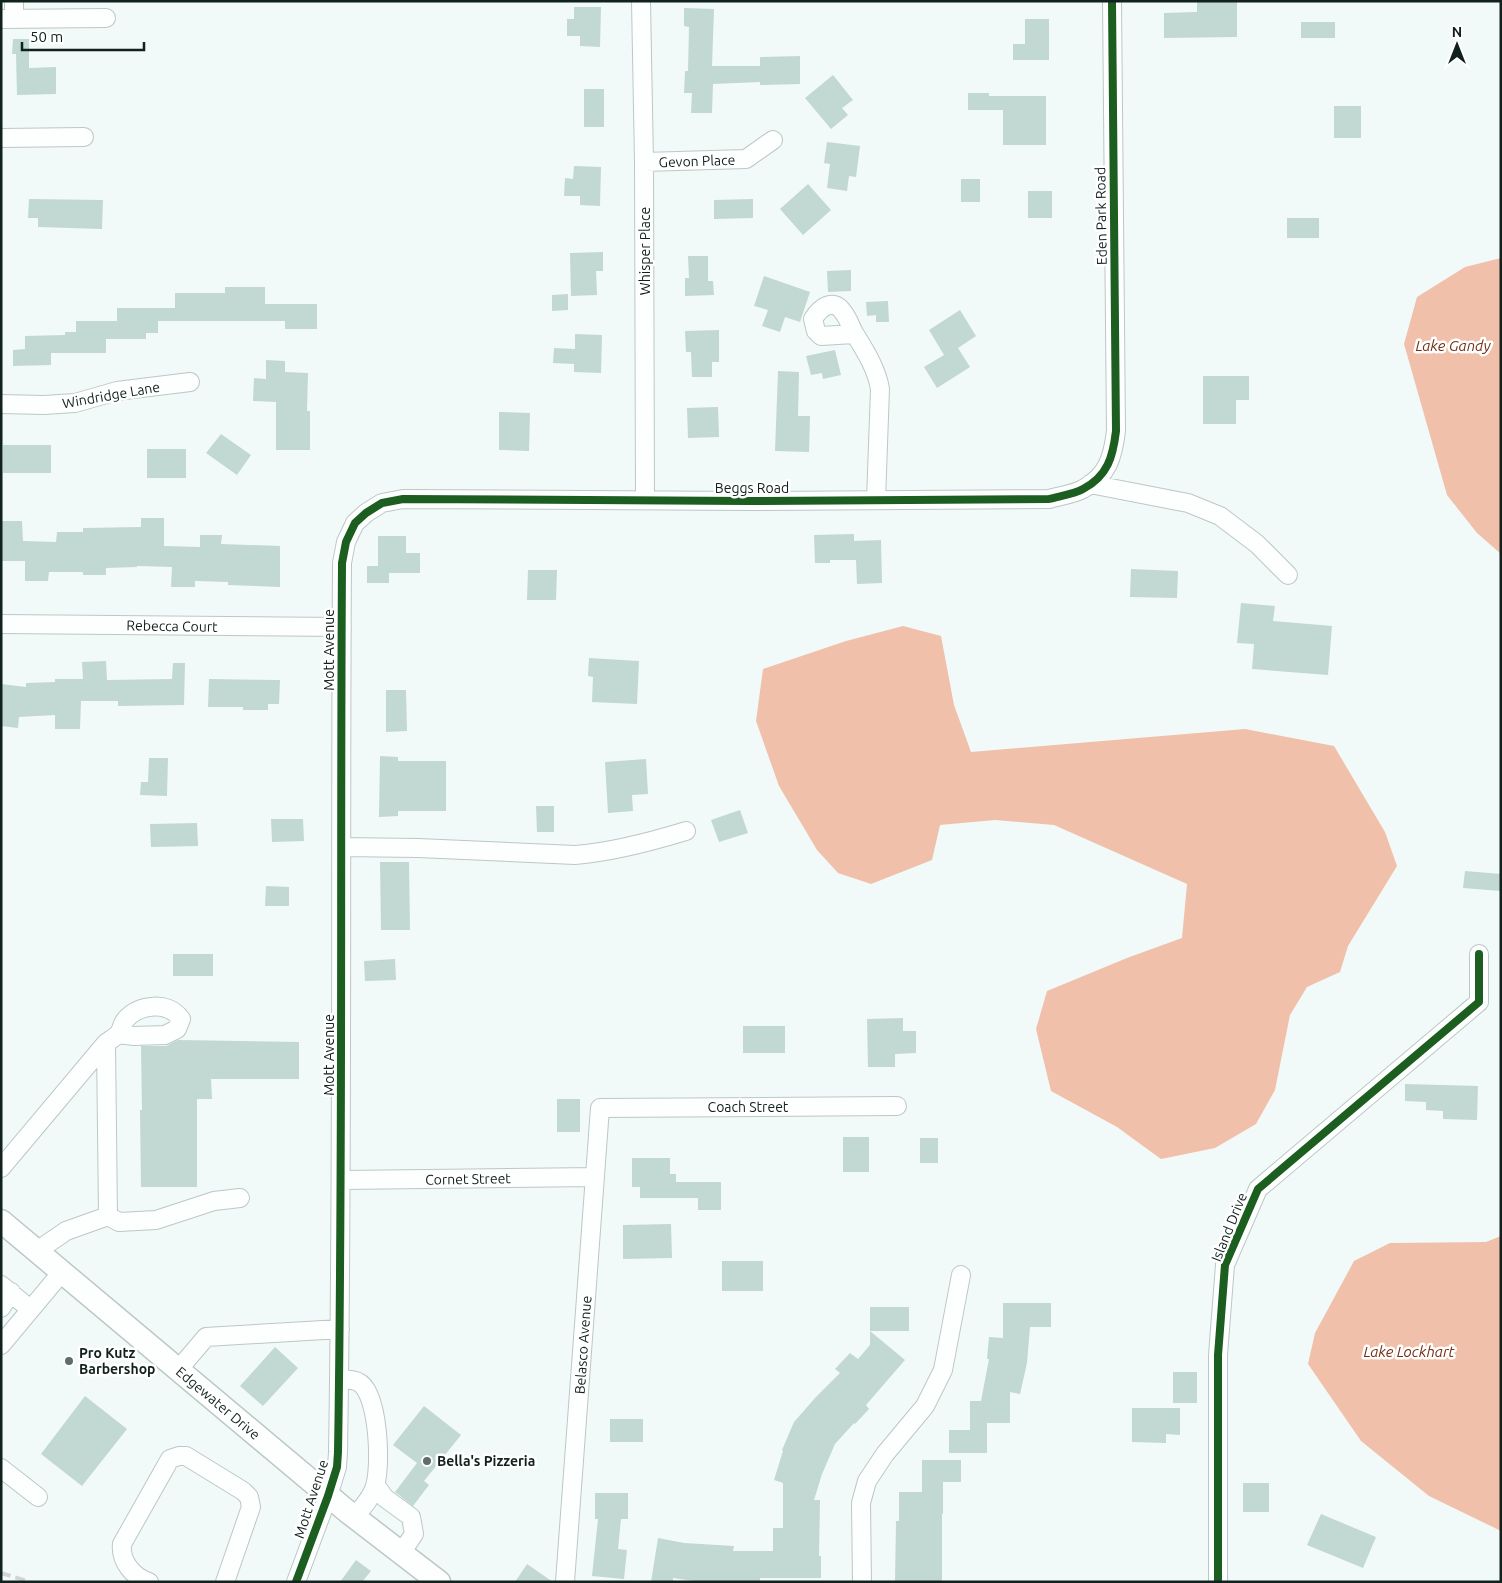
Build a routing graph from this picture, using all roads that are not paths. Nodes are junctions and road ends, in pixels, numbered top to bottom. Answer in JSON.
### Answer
{"nodes":[{"id":1,"x":14,"y":1,"type":"edge"},
{"id":2,"x":641,"y":1,"type":"edge"},
{"id":3,"x":1112,"y":1,"type":"edge"},
{"id":4,"x":106,"y":18,"type":"dead end"},
{"id":5,"x":8,"y":19,"type":"edge"},
{"id":6,"x":84,"y":137,"type":"dead end"},
{"id":7,"x":1,"y":138,"type":"edge"},
{"id":8,"x":773,"y":140,"type":"dead end"},
{"id":9,"x":644,"y":162,"type":"junction"},
{"id":10,"x":854,"y":334,"type":"dead end"},
{"id":11,"x":190,"y":382,"type":"dead end"},
{"id":12,"x":1,"y":404,"type":"edge"},
{"id":13,"x":1116,"y":430,"type":"joint"},
{"id":14,"x":1090,"y":484,"type":"junction"},
{"id":15,"x":645,"y":500,"type":"junction"},
{"id":16,"x":876,"y":500,"type":"junction"},
{"id":17,"x":355,"y":523,"type":"joint"},
{"id":18,"x":1288,"y":575,"type":"dead end"},
{"id":19,"x":1,"y":624,"type":"edge"},
{"id":20,"x":342,"y":627,"type":"junction"},
{"id":21,"x":686,"y":831,"type":"dead end"},
{"id":22,"x":341,"y":847,"type":"junction"},
{"id":23,"x":1479,"y":954,"type":"dead end"},
{"id":24,"x":897,"y":1106,"type":"dead end"},
{"id":25,"x":600,"y":1108,"type":"joint"},
{"id":26,"x":1,"y":1168,"type":"edge"},
{"id":27,"x":595,"y":1177,"type":"junction"},
{"id":28,"x":342,"y":1180,"type":"junction"},
{"id":29,"x":240,"y":1198,"type":"dead end"},
{"id":30,"x":108,"y":1216,"type":"junction"},
{"id":31,"x":1,"y":1221,"type":"edge"},
{"id":32,"x":37,"y":1251,"type":"junction"},
{"id":33,"x":62,"y":1272,"type":"junction"},
{"id":34,"x":962,"y":1275,"type":"dead end"},
{"id":35,"x":6,"y":1288,"type":"edge"},
{"id":36,"x":1,"y":1308,"type":"edge"},
{"id":37,"x":30,"y":1309,"type":"junction"},
{"id":38,"x":340,"y":1329,"type":"junction"},
{"id":39,"x":1,"y":1345,"type":"edge"},
{"id":40,"x":178,"y":1370,"type":"junction"},
{"id":41,"x":339,"y":1379,"type":"junction"},
{"id":42,"x":1,"y":1468,"type":"edge"},
{"id":43,"x":376,"y":1486,"type":"junction"},
{"id":44,"x":328,"y":1496,"type":"junction"},
{"id":45,"x":38,"y":1497,"type":"dead end"},
{"id":46,"x":354,"y":1517,"type":"junction"},
{"id":47,"x":401,"y":1553,"type":"junction"},
{"id":48,"x":149,"y":1582,"type":"edge"},
{"id":49,"x":224,"y":1582,"type":"edge"},
{"id":50,"x":296,"y":1582,"type":"edge"},
{"id":51,"x":439,"y":1582,"type":"edge"},
{"id":52,"x":565,"y":1582,"type":"edge"},
{"id":53,"x":862,"y":1582,"type":"edge"},
{"id":54,"x":1218,"y":1582,"type":"edge"}],
"edges":[{"from":1,"to":5,"type":"street"},
{"from":2,"to":9,"type":"street","name":"Whisper Place"},
{"from":3,"to":13,"type":"street","name":"Eden Park Road"},
{"from":4,"to":5,"type":"street"},
{"from":6,"to":7,"type":"street"},
{"from":8,"to":9,"type":"street","name":"Gevon Place"},
{"from":9,"to":15,"type":"street","name":"Whisper Place"},
{"from":10,"to":16,"type":"street"},
{"from":11,"to":12,"type":"street","name":"Windridge Lane"},
{"from":13,"to":14,"type":"street","name":"Beggs Road"},
{"from":14,"to":16,"type":"street","name":"Beggs Road"},
{"from":14,"to":18,"type":"street"},
{"from":15,"to":16,"type":"street","name":"Beggs Road"},
{"from":15,"to":17,"type":"street","name":"Beggs Road"},
{"from":17,"to":20,"type":"street","name":"Mott Avenue"},
{"from":19,"to":20,"type":"street","name":"Rebecca Court"},
{"from":20,"to":22,"type":"street","name":"Mott Avenue"},
{"from":21,"to":22,"type":"street"},
{"from":22,"to":28,"type":"street","name":"Mott Avenue"},
{"from":23,"to":54,"type":"street","name":"Island Drive"},
{"from":24,"to":25,"type":"street","name":"Coach Street"},
{"from":25,"to":27,"type":"street","name":"Belasco Avenue"},
{"from":26,"to":30,"type":"street"},
{"from":27,"to":28,"type":"street","name":"Cornet Street"},
{"from":27,"to":52,"type":"street","name":"Belasco Avenue"},
{"from":28,"to":38,"type":"street","name":"Mott Avenue"},
{"from":29,"to":30,"type":"street"},
{"from":30,"to":32,"type":"street"},
{"from":31,"to":32,"type":"main road","name":"Edgewater Drive"},
{"from":32,"to":33,"type":"main road","name":"Edgewater Drive"},
{"from":33,"to":37,"type":"street"},
{"from":33,"to":40,"type":"main road","name":"Edgewater Drive"},
{"from":34,"to":53,"type":"street"},
{"from":35,"to":36,"type":"street"},
{"from":35,"to":37,"type":"street"},
{"from":37,"to":39,"type":"street"},
{"from":38,"to":40,"type":"street"},
{"from":38,"to":41,"type":"street","name":"Mott Avenue"},
{"from":40,"to":44,"type":"main road","name":"Edgewater Drive"},
{"from":41,"to":43,"type":"street"},
{"from":41,"to":44,"type":"street","name":"Mott Avenue"},
{"from":42,"to":45,"type":"street"},
{"from":43,"to":46,"type":"street"},
{"from":43,"to":47,"type":"street"},
{"from":44,"to":46,"type":"main road","name":"Edgewater Drive"},
{"from":44,"to":50,"type":"street","name":"Mott Avenue"},
{"from":46,"to":47,"type":"main road","name":"Edgewater Drive"},
{"from":47,"to":51,"type":"main road","name":"Edgewater Drive"},
{"from":48,"to":49,"type":"street"}]}
